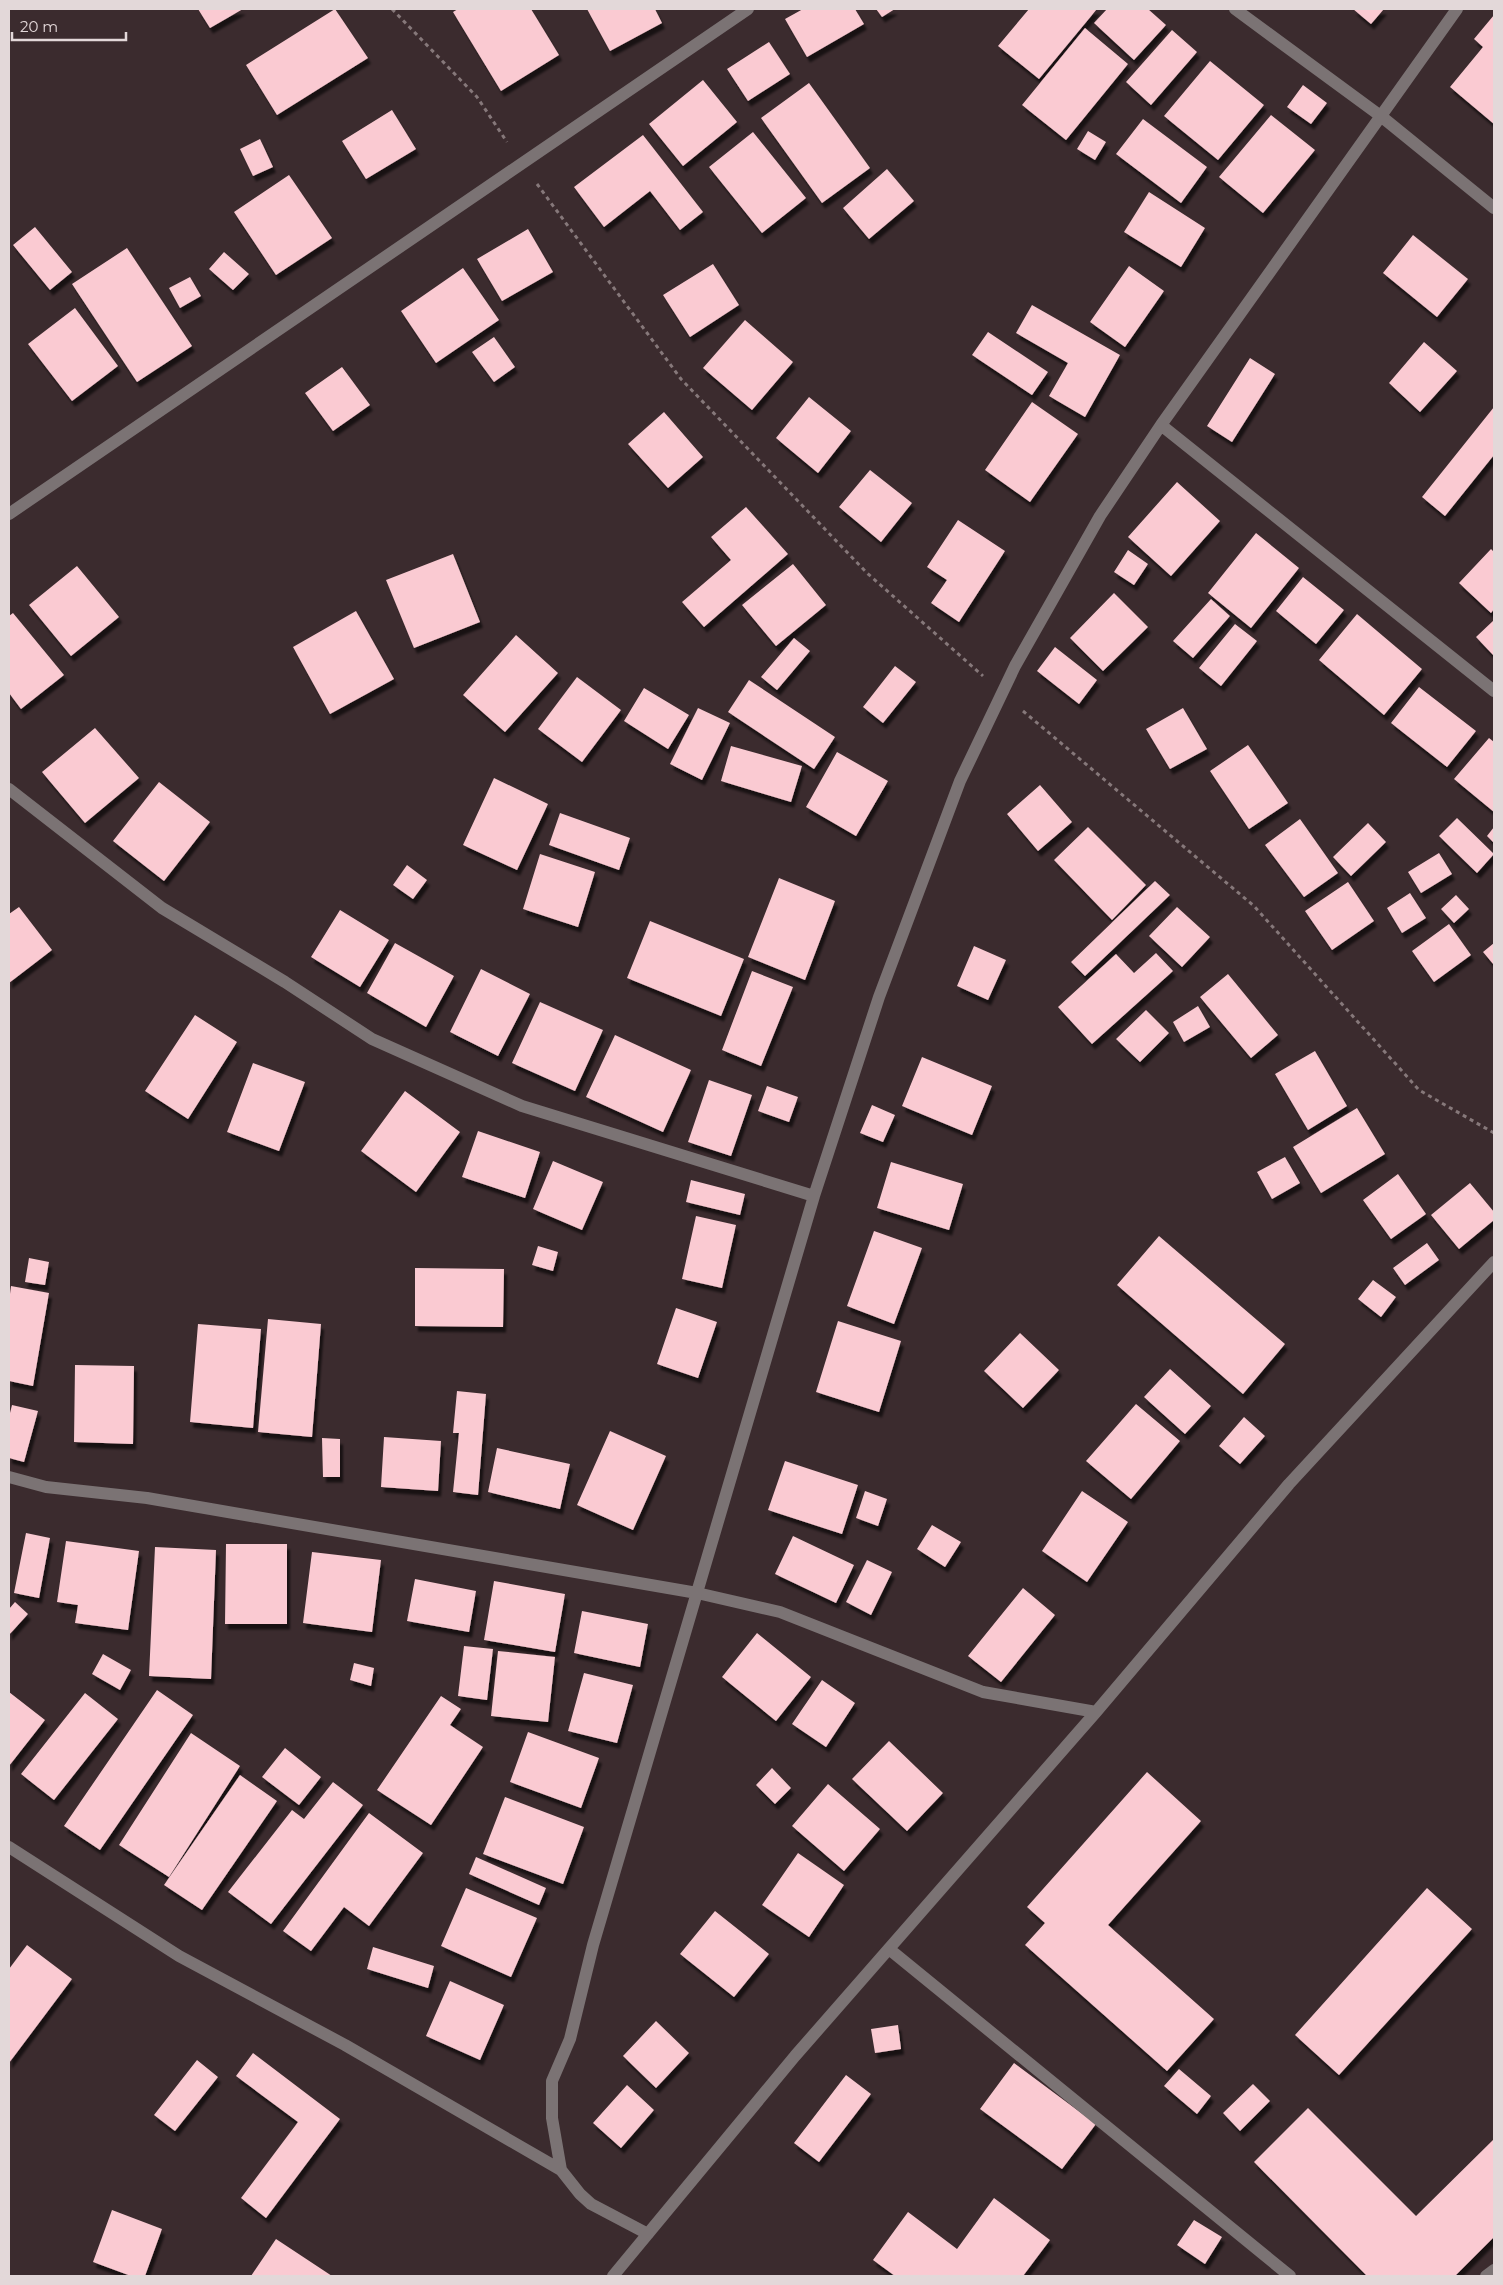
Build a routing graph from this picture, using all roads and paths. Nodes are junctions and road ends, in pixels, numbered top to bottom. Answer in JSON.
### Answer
{"nodes":[{"id":1,"x":392,"y":9,"type":"edge"},
{"id":2,"x":748,"y":9,"type":"edge"},
{"id":3,"x":1235,"y":9,"type":"edge"},
{"id":4,"x":1457,"y":9,"type":"edge"},
{"id":5,"x":1382,"y":117,"type":"junction"},
{"id":6,"x":522,"y":163,"type":"junction"},
{"id":7,"x":1494,"y":208,"type":"edge"},
{"id":8,"x":1161,"y":425,"type":"junction"},
{"id":9,"x":9,"y":514,"type":"edge"},
{"id":10,"x":1494,"y":691,"type":"edge"},
{"id":11,"x":1003,"y":693,"type":"junction"},
{"id":12,"x":9,"y":790,"type":"edge"},
{"id":13,"x":1494,"y":1133,"type":"edge"},
{"id":14,"x":814,"y":1196,"type":"junction"},
{"id":15,"x":1494,"y":1262,"type":"edge"},
{"id":16,"x":9,"y":1477,"type":"edge"},
{"id":17,"x":698,"y":1593,"type":"junction"},
{"id":18,"x":1096,"y":1712,"type":"junction"},
{"id":19,"x":9,"y":1847,"type":"edge"},
{"id":20,"x":889,"y":1949,"type":"junction"},
{"id":21,"x":561,"y":2170,"type":"junction"},
{"id":22,"x":648,"y":2234,"type":"junction"},
{"id":23,"x":1494,"y":2270,"type":"edge"},
{"id":24,"x":613,"y":2276,"type":"edge"},
{"id":25,"x":1290,"y":2276,"type":"edge"},
{"id":26,"x":1486,"y":2276,"type":"edge"}],
"edges":[{"from":1,"to":6,"type":"path"},
{"from":2,"to":6,"type":"street"},
{"from":3,"to":5,"type":"street"},
{"from":4,"to":5,"type":"street"},
{"from":5,"to":7,"type":"street"},
{"from":5,"to":8,"type":"street"},
{"from":6,"to":9,"type":"street"},
{"from":6,"to":11,"type":"path"},
{"from":8,"to":10,"type":"street"},
{"from":8,"to":11,"type":"street"},
{"from":11,"to":13,"type":"path"},
{"from":11,"to":14,"type":"street"},
{"from":12,"to":14,"type":"street"},
{"from":14,"to":17,"type":"street"},
{"from":15,"to":18,"type":"street"},
{"from":16,"to":17,"type":"street"},
{"from":17,"to":18,"type":"street"},
{"from":17,"to":21,"type":"street"},
{"from":18,"to":20,"type":"street"},
{"from":19,"to":21,"type":"street"},
{"from":20,"to":22,"type":"street"},
{"from":20,"to":25,"type":"street"},
{"from":21,"to":22,"type":"street"},
{"from":22,"to":24,"type":"street"},
{"from":23,"to":26,"type":"street"}]}
